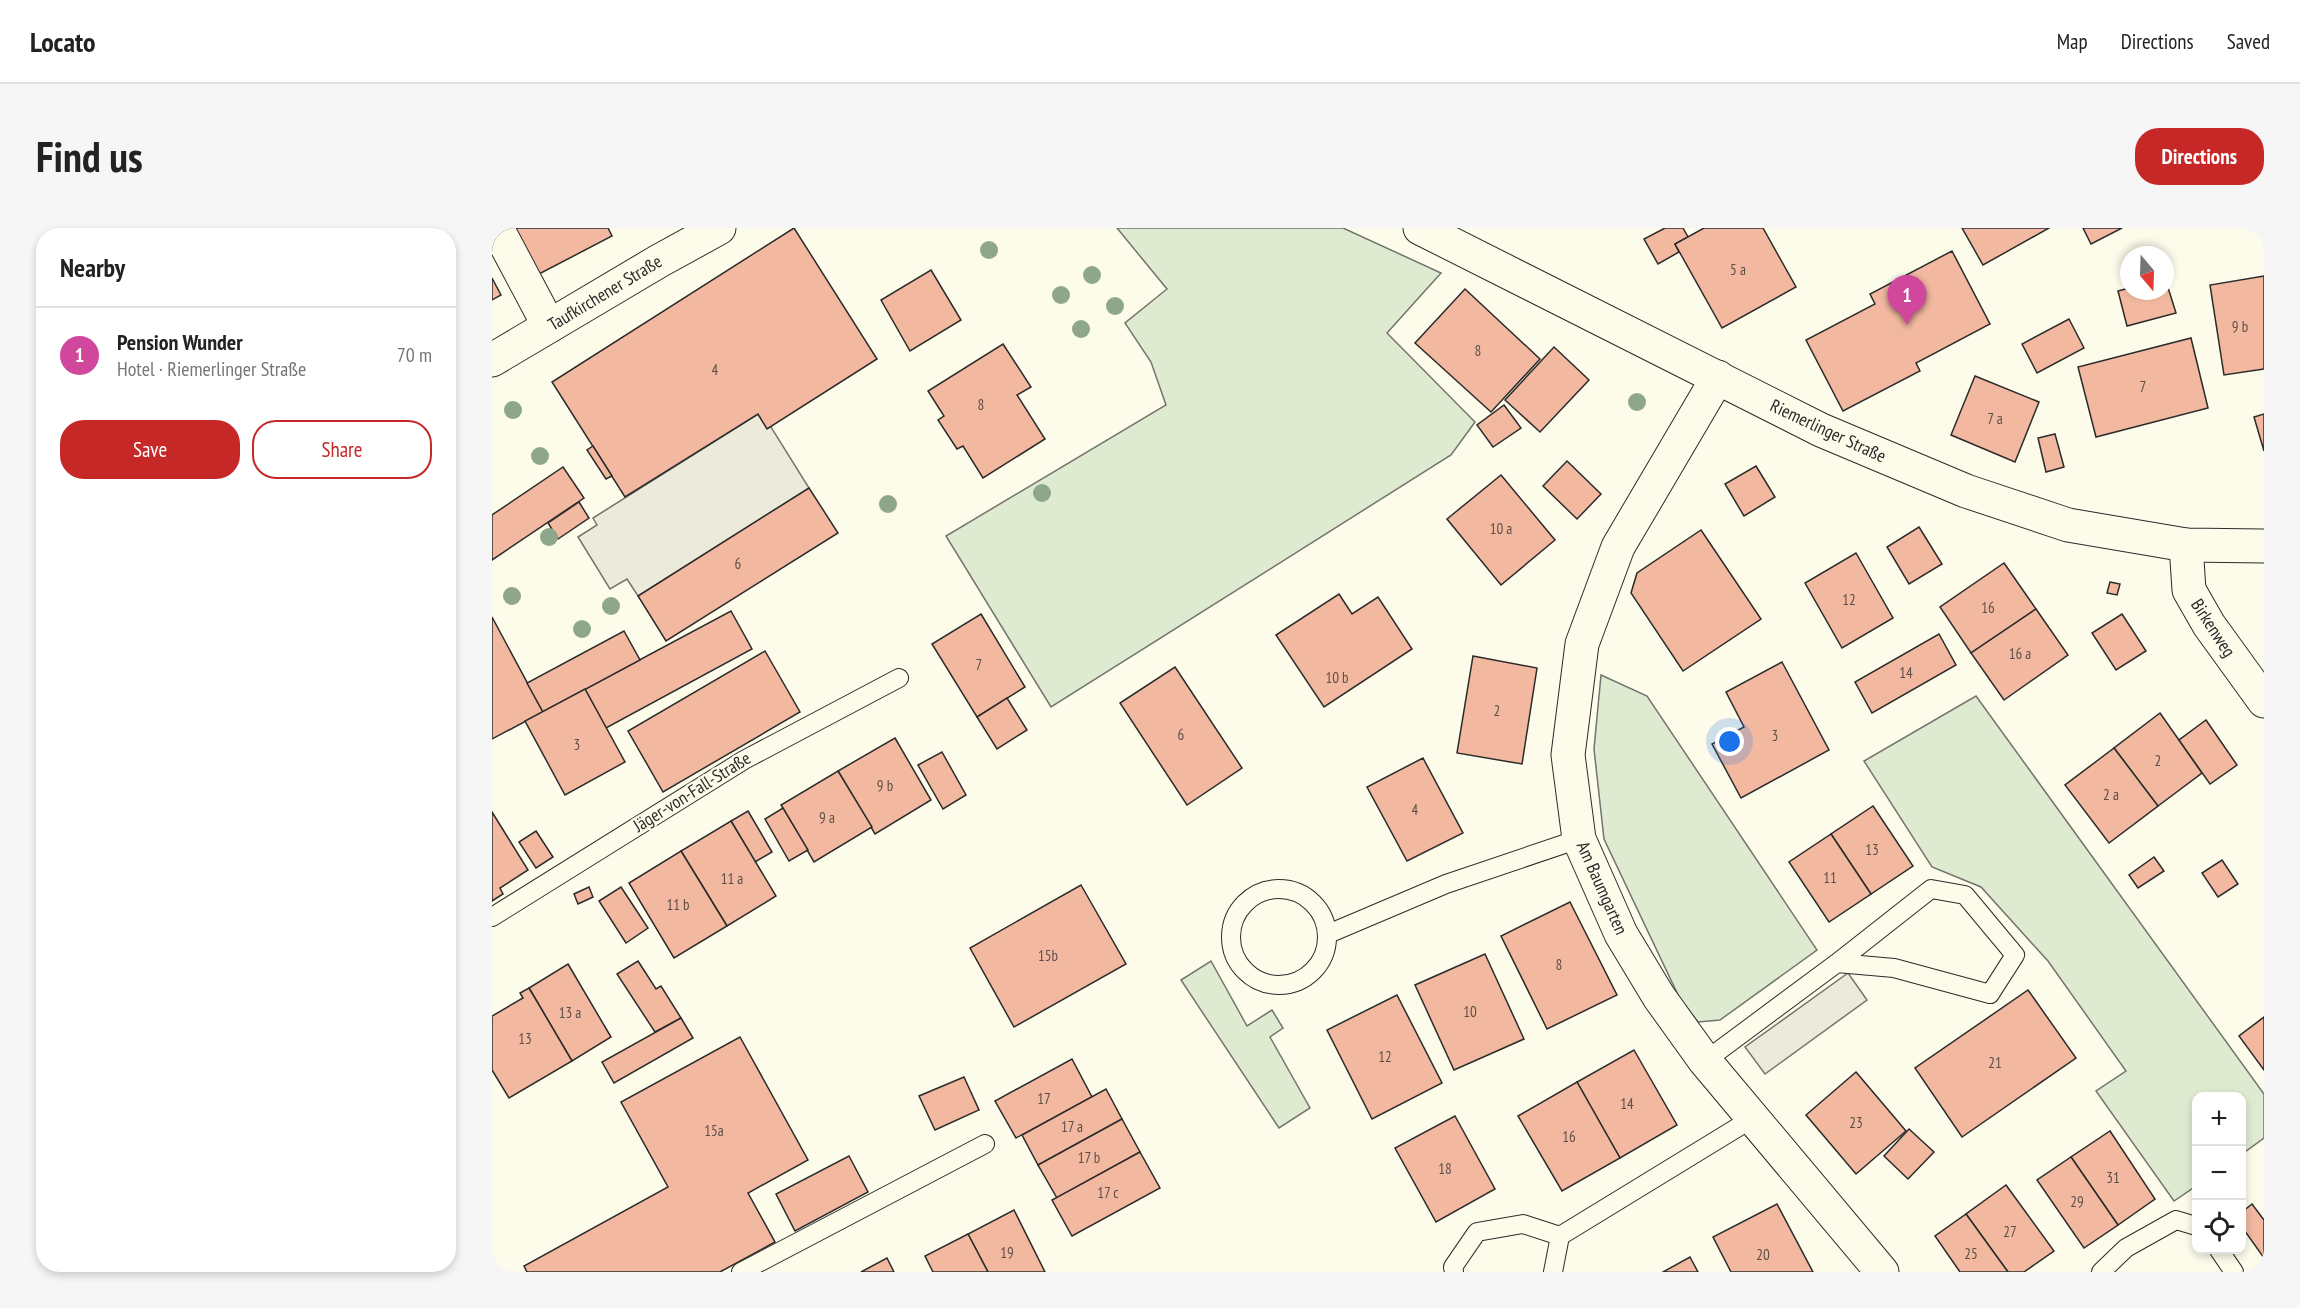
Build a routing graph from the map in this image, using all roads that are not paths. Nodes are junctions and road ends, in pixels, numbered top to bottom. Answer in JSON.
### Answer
{"nodes":[{"id":1,"x":497,"y":228,"type":"edge"},
{"id":2,"x":719,"y":228,"type":"edge"},
{"id":3,"x":1420,"y":228,"type":"edge"},
{"id":4,"x":549,"y":326,"type":"junction"},
{"id":5,"x":492,"y":360,"type":"edge"},
{"id":6,"x":1718,"y":377,"type":"junction"},
{"id":7,"x":2186,"y":545,"type":"junction"},
{"id":8,"x":2264,"y":546,"type":"edge"},
{"id":9,"x":898,"y":678,"type":"dead end"},
{"id":10,"x":2264,"y":701,"type":"edge"},
{"id":11,"x":1579,"y":839,"type":"junction"},
{"id":12,"x":492,"y":917,"type":"edge"},
{"id":13,"x":1328,"y":934,"type":"junction"},
{"id":14,"x":1837,"y":963,"type":"junction"},
{"id":15,"x":1705,"y":1061,"type":"junction"},
{"id":16,"x":1753,"y":1118,"type":"junction"},
{"id":17,"x":985,"y":1144,"type":"dead end"},
{"id":18,"x":2192,"y":1225,"type":"edge"},
{"id":19,"x":1560,"y":1236,"type":"junction"},
{"id":20,"x":2222,"y":1254,"type":"edge"},
{"id":21,"x":741,"y":1272,"type":"edge"},
{"id":22,"x":1454,"y":1272,"type":"edge"},
{"id":23,"x":1553,"y":1272,"type":"edge"},
{"id":24,"x":1882,"y":1272,"type":"edge"},
{"id":25,"x":2101,"y":1272,"type":"edge"},
{"id":26,"x":2234,"y":1272,"type":"edge"}],
"edges":[{"from":1,"to":4,"type":"street"},
{"from":2,"to":4,"type":"street","name":"Taufkirchener Straße"},
{"from":3,"to":6,"type":"street","name":"Riemerlinger Straße"},
{"from":4,"to":5,"type":"street","name":"Taufkirchener Straße"},
{"from":6,"to":7,"type":"street","name":"Riemerlinger Straße"},
{"from":6,"to":11,"type":"street","name":"Am Baumgarten"},
{"from":7,"to":8,"type":"street","name":"Riemerlinger Straße"},
{"from":7,"to":10,"type":"street","name":"Birkenweg"},
{"from":9,"to":12,"type":"lane","name":"Jäger-von-Fall-Straße"},
{"from":11,"to":13,"type":"lane"},
{"from":11,"to":15,"type":"street","name":"Am Baumgarten"},
{"from":13,"to":13,"type":"lane"},
{"from":14,"to":14,"type":"lane"},
{"from":14,"to":15,"type":"lane"},
{"from":15,"to":16,"type":"street","name":"Am Baumgarten"},
{"from":16,"to":19,"type":"lane"},
{"from":16,"to":24,"type":"street","name":"Am Baumgarten"},
{"from":17,"to":21,"type":"lane"},
{"from":18,"to":25,"type":"lane"},
{"from":19,"to":22,"type":"lane"},
{"from":19,"to":23,"type":"lane"},
{"from":20,"to":26,"type":"lane"}]}
